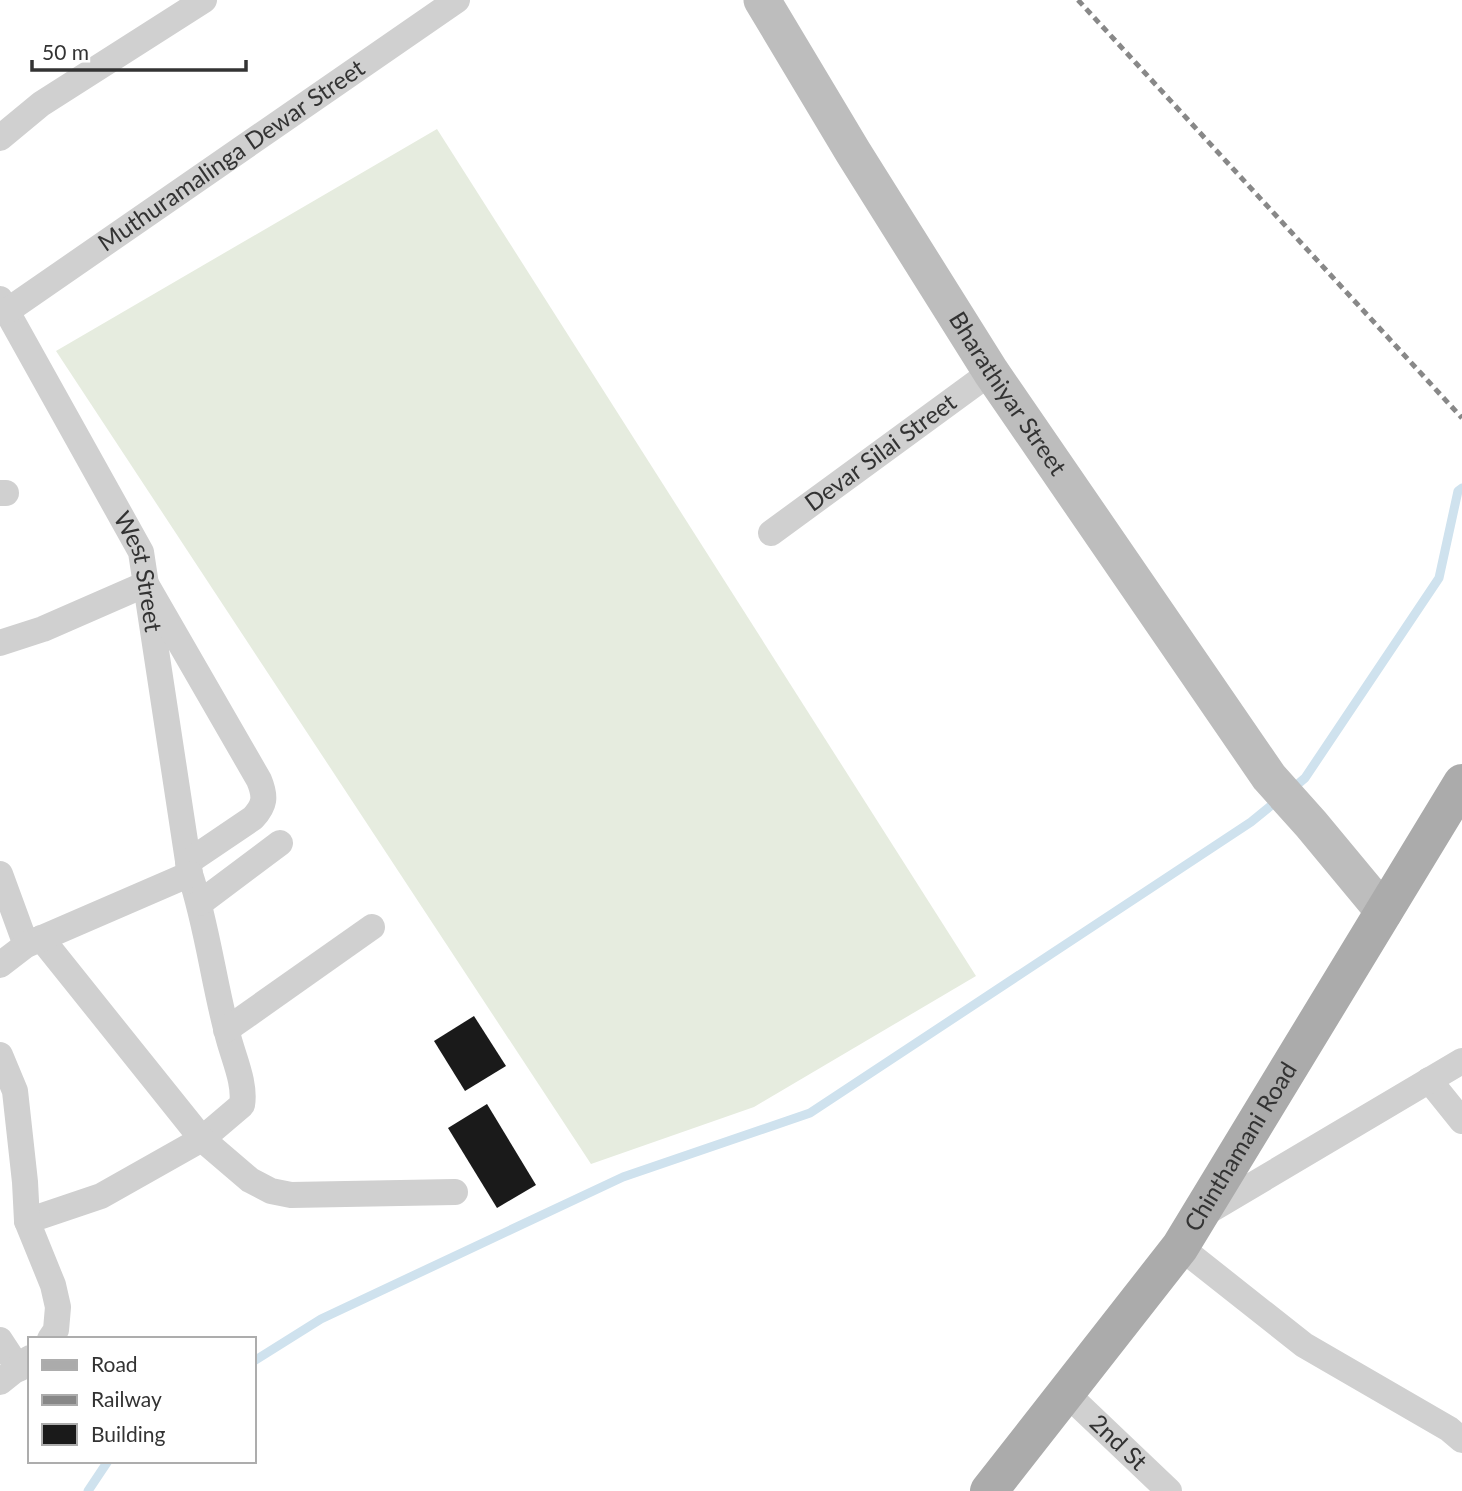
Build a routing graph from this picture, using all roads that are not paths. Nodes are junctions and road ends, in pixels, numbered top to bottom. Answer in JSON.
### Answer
{"nodes":[{"id":1,"x":204,"y":0,"type":"edge"},
{"id":2,"x":457,"y":0,"type":"edge"},
{"id":3,"x":762,"y":0,"type":"edge"},
{"id":4,"x":0,"y":138,"type":"edge"},
{"id":5,"x":4,"y":305,"type":"edge"},
{"id":6,"x":991,"y":372,"type":"junction"},
{"id":7,"x":771,"y":533,"type":"dead end"},
{"id":8,"x":146,"y":583,"type":"junction"},
{"id":9,"x":0,"y":643,"type":"edge"},
{"id":10,"x":1462,"y":783,"type":"edge"},
{"id":11,"x":280,"y":843,"type":"dead end"},
{"id":12,"x":189,"y":868,"type":"junction"},
{"id":13,"x":0,"y":874,"type":"edge"},
{"id":14,"x":200,"y":903,"type":"junction"},
{"id":15,"x":1384,"y":912,"type":"junction"},
{"id":16,"x":372,"y":927,"type":"dead end"},
{"id":17,"x":34,"y":941,"type":"junction"},
{"id":18,"x":0,"y":965,"type":"edge"},
{"id":19,"x":226,"y":1030,"type":"junction"},
{"id":20,"x":0,"y":1055,"type":"edge"},
{"id":21,"x":1462,"y":1061,"type":"edge"},
{"id":22,"x":1429,"y":1080,"type":"junction"},
{"id":23,"x":1462,"y":1121,"type":"edge"},
{"id":24,"x":202,"y":1139,"type":"junction"},
{"id":25,"x":455,"y":1192,"type":"dead end"},
{"id":26,"x":27,"y":1221,"type":"junction"},
{"id":27,"x":1189,"y":1232,"type":"junction"},
{"id":28,"x":51,"y":1337,"type":"edge"},
{"id":29,"x":0,"y":1339,"type":"edge"},
{"id":30,"x":16,"y":1370,"type":"edge"},
{"id":31,"x":1066,"y":1393,"type":"junction"},
{"id":32,"x":1462,"y":1440,"type":"edge"},
{"id":33,"x":989,"y":1491,"type":"edge"},
{"id":34,"x":1169,"y":1491,"type":"edge"}],
"edges":[{"from":1,"to":4,"type":"street"},
{"from":2,"to":5,"type":"street","name":"Muthuramalinga Dewar Street"},
{"from":3,"to":6,"type":"street","name":"Bharathiyar Street"},
{"from":5,"to":8,"type":"street","name":"West Street"},
{"from":6,"to":7,"type":"street","name":"Devar Silai Street"},
{"from":6,"to":15,"type":"street","name":"Bharathiyar Street"},
{"from":8,"to":9,"type":"street"},
{"from":8,"to":12,"type":"street","name":"West Street"},
{"from":8,"to":12,"type":"street"},
{"from":10,"to":15,"type":"main road","name":"Chinthamani Road"},
{"from":11,"to":14,"type":"street"},
{"from":12,"to":14,"type":"street","name":"West Street"},
{"from":12,"to":17,"type":"street"},
{"from":13,"to":17,"type":"street"},
{"from":14,"to":19,"type":"street","name":"West Street"},
{"from":15,"to":27,"type":"main road","name":"Chinthamani Road"},
{"from":16,"to":19,"type":"street"},
{"from":17,"to":18,"type":"street"},
{"from":17,"to":24,"type":"street"},
{"from":19,"to":24,"type":"street","name":"West Street"},
{"from":20,"to":26,"type":"street"},
{"from":21,"to":22,"type":"street"},
{"from":22,"to":23,"type":"street"},
{"from":22,"to":27,"type":"street"},
{"from":24,"to":25,"type":"street"},
{"from":24,"to":26,"type":"street"},
{"from":26,"to":28,"type":"street"},
{"from":27,"to":31,"type":"main road","name":"Chinthamani Road"},
{"from":27,"to":32,"type":"street"},
{"from":29,"to":30,"type":"street"},
{"from":31,"to":33,"type":"main road","name":"Chinthamani Road"},
{"from":31,"to":34,"type":"street","name":"2nd St"}]}
